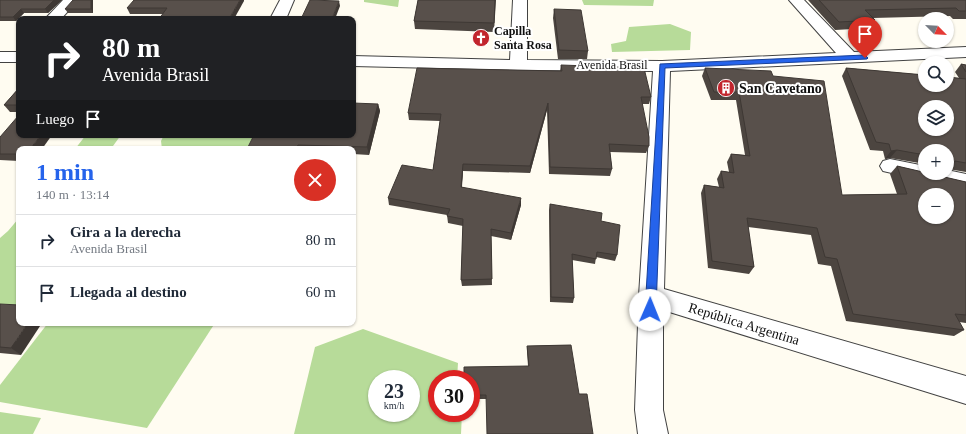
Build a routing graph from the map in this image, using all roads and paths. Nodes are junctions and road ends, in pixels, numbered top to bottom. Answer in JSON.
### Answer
{"nodes":[{"id":1,"x":71,"y":0,"type":"edge"},
{"id":2,"x":287,"y":0,"type":"edge"},
{"id":3,"x":520,"y":0,"type":"edge"},
{"id":4,"x":796,"y":0,"type":"edge"},
{"id":5,"x":56,"y":16,"type":"edge"},
{"id":6,"x":279,"y":16,"type":"edge"},
{"id":7,"x":966,"y":52,"type":"edge"},
{"id":8,"x":16,"y":56,"type":"edge"},
{"id":9,"x":0,"y":57,"type":"edge"},
{"id":10,"x":850,"y":58,"type":"junction"},
{"id":11,"x":356,"y":61,"type":"edge"},
{"id":12,"x":518,"y":64,"type":"junction"},
{"id":13,"x":662,"y":66,"type":"junction"},
{"id":14,"x":890,"y":166,"type":"dead end"},
{"id":15,"x":966,"y":182,"type":"edge"},
{"id":16,"x":650,"y":296,"type":"junction"},
{"id":17,"x":966,"y":390,"type":"edge"},
{"id":18,"x":653,"y":434,"type":"edge"}],
"edges":[{"from":1,"to":5,"type":"street"},
{"from":2,"to":6,"type":"street"},
{"from":3,"to":12,"type":"street"},
{"from":4,"to":10,"type":"street"},
{"from":7,"to":10,"type":"street","name":"Avenida Brasil"},
{"from":8,"to":9,"type":"street"},
{"from":10,"to":13,"type":"street","name":"Avenida Brasil"},
{"from":11,"to":12,"type":"street","name":"Avenida Brasil"},
{"from":12,"to":13,"type":"street","name":"Avenida Brasil"},
{"from":13,"to":16,"type":"street"},
{"from":14,"to":15,"type":"street"},
{"from":16,"to":17,"type":"street","name":"República Argentina"},
{"from":16,"to":18,"type":"street"}]}
